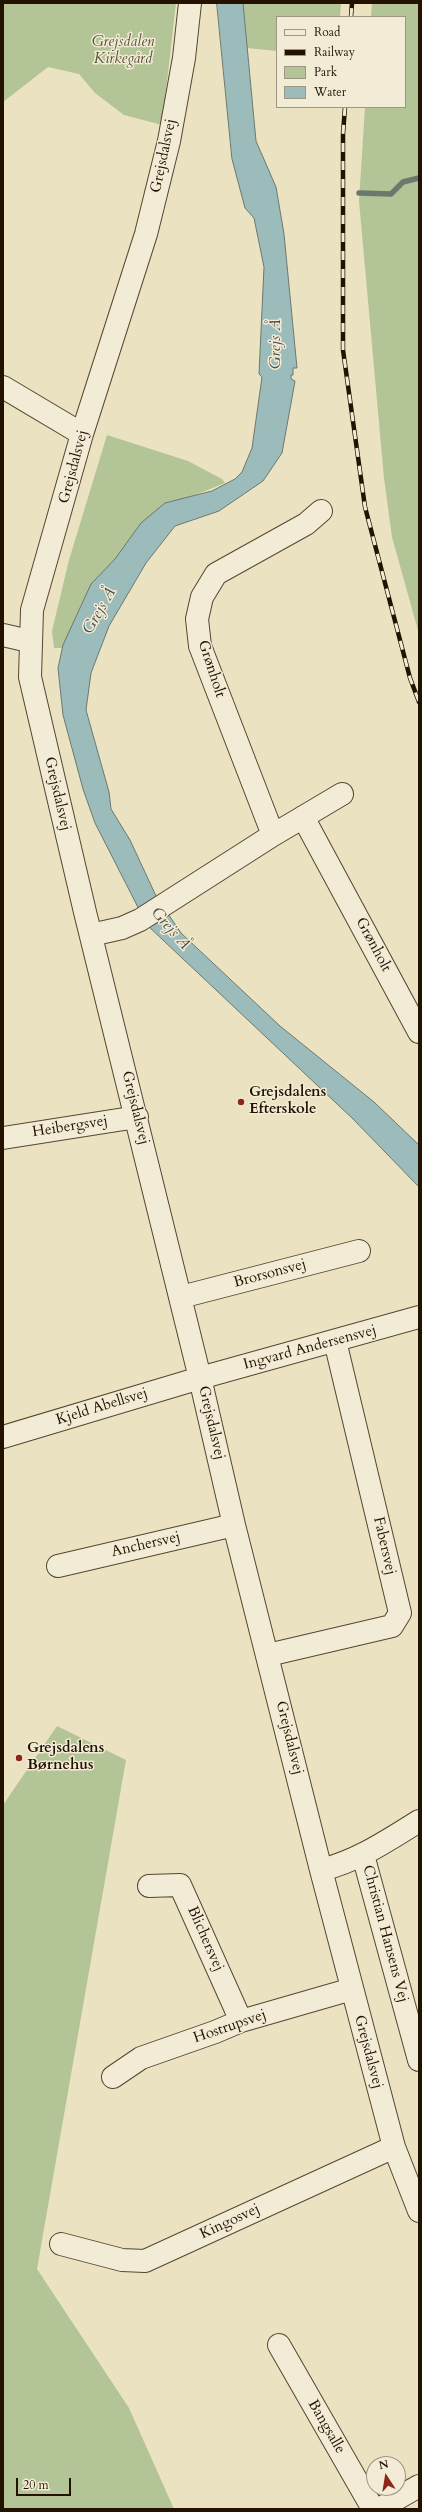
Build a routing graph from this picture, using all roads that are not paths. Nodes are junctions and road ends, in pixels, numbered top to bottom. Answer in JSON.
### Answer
{"nodes":[{"id":1,"x":190,"y":3,"type":"edge"},
{"id":2,"x":3,"y":387,"type":"edge"},
{"id":3,"x":82,"y":434,"type":"junction"},
{"id":4,"x":321,"y":511,"type":"dead end"},
{"id":5,"x":3,"y":635,"type":"edge"},
{"id":6,"x":30,"y":641,"type":"junction"},
{"id":7,"x":342,"y":794,"type":"dead end"},
{"id":8,"x":303,"y":817,"type":"junction"},
{"id":9,"x":273,"y":835,"type":"junction"},
{"id":10,"x":91,"y":935,"type":"junction"},
{"id":11,"x":419,"y":1032,"type":"edge"},
{"id":12,"x":137,"y":1116,"type":"junction"},
{"id":13,"x":3,"y":1138,"type":"edge"},
{"id":14,"x":359,"y":1250,"type":"dead end"},
{"id":15,"x":181,"y":1297,"type":"junction"},
{"id":16,"x":419,"y":1317,"type":"edge"},
{"id":17,"x":335,"y":1341,"type":"junction"},
{"id":18,"x":200,"y":1378,"type":"junction"},
{"id":19,"x":3,"y":1437,"type":"edge"},
{"id":20,"x":234,"y":1524,"type":"junction"},
{"id":21,"x":58,"y":1566,"type":"dead end"},
{"id":22,"x":268,"y":1655,"type":"junction"},
{"id":23,"x":419,"y":1821,"type":"edge"},
{"id":24,"x":364,"y":1855,"type":"junction"},
{"id":25,"x":321,"y":1870,"type":"junction"},
{"id":26,"x":149,"y":1886,"type":"dead end"},
{"id":27,"x":352,"y":1989,"type":"junction"},
{"id":28,"x":242,"y":2021,"type":"junction"},
{"id":29,"x":419,"y":2060,"type":"edge"},
{"id":30,"x":113,"y":2077,"type":"dead end"},
{"id":31,"x":394,"y":2147,"type":"junction"},
{"id":32,"x":419,"y":2211,"type":"edge"},
{"id":33,"x":61,"y":2244,"type":"dead end"},
{"id":34,"x":279,"y":2345,"type":"dead end"},
{"id":35,"x":419,"y":2486,"type":"edge"},
{"id":36,"x":373,"y":2509,"type":"edge"},
{"id":37,"x":379,"y":2509,"type":"edge"}],
"edges":[{"from":1,"to":3,"type":"street","name":"Grejsdalsvej"},
{"from":2,"to":3,"type":"street"},
{"from":3,"to":6,"type":"street","name":"Grejsdalsvej"},
{"from":4,"to":9,"type":"street","name":"Grønholt"},
{"from":5,"to":6,"type":"street"},
{"from":6,"to":10,"type":"street","name":"Grejsdalsvej"},
{"from":7,"to":8,"type":"street"},
{"from":8,"to":9,"type":"street"},
{"from":8,"to":11,"type":"street","name":"Grønholt"},
{"from":9,"to":10,"type":"street"},
{"from":10,"to":12,"type":"street","name":"Grejsdalsvej"},
{"from":12,"to":13,"type":"street","name":"Heibergsvej"},
{"from":12,"to":15,"type":"street","name":"Grejsdalsvej"},
{"from":14,"to":15,"type":"street","name":"Brorsonsvej"},
{"from":15,"to":18,"type":"street","name":"Grejsdalsvej"},
{"from":16,"to":17,"type":"street","name":"Ingvard Andersensvej"},
{"from":17,"to":18,"type":"street","name":"Ingvard Andersensvej"},
{"from":17,"to":22,"type":"street","name":"Fabersvej"},
{"from":18,"to":19,"type":"street","name":"Kjeld Abellsvej"},
{"from":18,"to":20,"type":"street","name":"Grejsdalsvej"},
{"from":20,"to":21,"type":"street","name":"Anchersvej"},
{"from":20,"to":22,"type":"street","name":"Grejsdalsvej"},
{"from":22,"to":25,"type":"street","name":"Grejsdalsvej"},
{"from":23,"to":24,"type":"street","name":"Christian Hansens Vej"},
{"from":24,"to":25,"type":"street","name":"Christian Hansens Vej"},
{"from":24,"to":29,"type":"street","name":"Christian Hansens Vej"},
{"from":25,"to":27,"type":"street","name":"Grejsdalsvej"},
{"from":26,"to":28,"type":"street","name":"Blichersvej"},
{"from":27,"to":28,"type":"street","name":"Hostrupsvej"},
{"from":27,"to":31,"type":"street","name":"Grejsdalsvej"},
{"from":28,"to":30,"type":"street","name":"Hostrupsvej"},
{"from":31,"to":32,"type":"street","name":"Grejsdalsvej"},
{"from":31,"to":33,"type":"street","name":"Kingosvej"},
{"from":34,"to":36,"type":"street","name":"Bangsalle"},
{"from":35,"to":37,"type":"street"}]}
